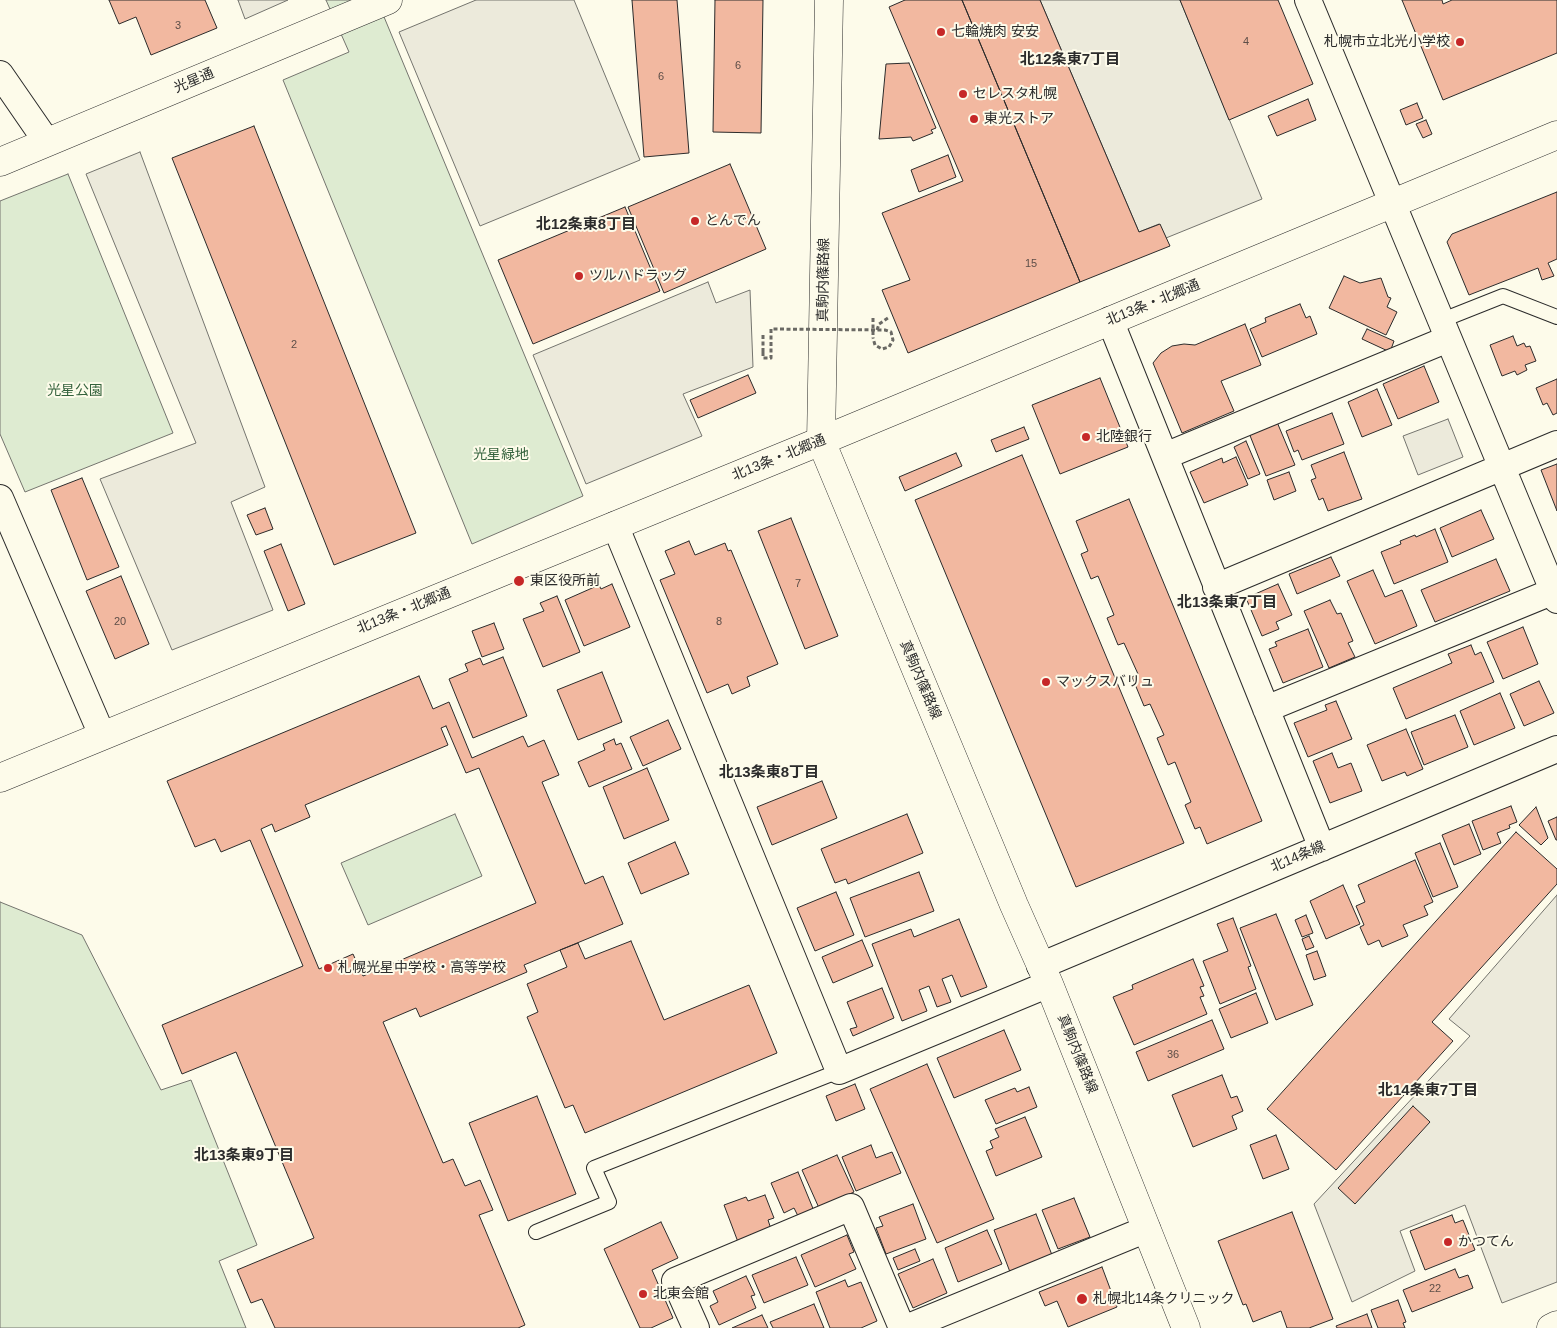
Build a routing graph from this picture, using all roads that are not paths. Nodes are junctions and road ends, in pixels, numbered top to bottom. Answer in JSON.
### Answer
{"nodes":[{"id":1,"x":388,"y":0,"type":"edge"},
{"id":2,"x":829,"y":0,"type":"edge"},
{"id":3,"x":1308,"y":0,"type":"edge"},
{"id":4,"x":0,"y":74,"type":"edge"},
{"id":5,"x":1557,"y":135,"type":"edge"},
{"id":6,"x":47,"y":142,"type":"junction"},
{"id":7,"x":0,"y":162,"type":"edge"},
{"id":8,"x":1391,"y":204,"type":"junction"},
{"id":9,"x":1557,"y":317,"type":"edge"},
{"id":10,"x":1110,"y":320,"type":"junction"},
{"id":11,"x":1444,"y":330,"type":"junction"},
{"id":12,"x":820,"y":441,"type":"junction"},
{"id":13,"x":1557,"y":444,"type":"edge"},
{"id":14,"x":1165,"y":456,"type":"junction"},
{"id":15,"x":1501,"y":466,"type":"junction"},
{"id":16,"x":0,"y":498,"type":"edge"},
{"id":17,"x":615,"y":525,"type":"junction"},
{"id":18,"x":1216,"y":587,"type":"junction"},
{"id":19,"x":1556,"y":594,"type":"edge"},
{"id":20,"x":1266,"y":709,"type":"junction"},
{"id":21,"x":102,"y":735,"type":"junction"},
{"id":22,"x":1557,"y":749,"type":"edge"},
{"id":23,"x":0,"y":778,"type":"edge"},
{"id":24,"x":1322,"y":848,"type":"junction"},
{"id":25,"x":1044,"y":975,"type":"junction"},
{"id":26,"x":839,"y":1071,"type":"junction"},
{"id":27,"x":1147,"y":1229,"type":"junction"},
{"id":28,"x":536,"y":1232,"type":"dead end"},
{"id":29,"x":1557,"y":1325,"type":"edge"},
{"id":30,"x":696,"y":1328,"type":"edge"},
{"id":31,"x":902,"y":1328,"type":"edge"},
{"id":32,"x":906,"y":1328,"type":"edge"},
{"id":33,"x":1186,"y":1328,"type":"edge"},
{"id":34,"x":1551,"y":1328,"type":"edge"}],
"edges":[{"from":1,"to":6,"type":"street","name":"光星通"},
{"from":2,"to":12,"type":"street","name":"真駒内篠路線"},
{"from":3,"to":8,"type":"street"},
{"from":4,"to":6,"type":"street"},
{"from":5,"to":8,"type":"street","name":"北13条・北郷通"},
{"from":6,"to":7,"type":"street","name":"光星通"},
{"from":8,"to":10,"type":"street","name":"北13条・北郷通"},
{"from":8,"to":11,"type":"street"},
{"from":9,"to":11,"type":"lane"},
{"from":10,"to":12,"type":"street","name":"北13条・北郷通"},
{"from":10,"to":14,"type":"street"},
{"from":11,"to":14,"type":"street"},
{"from":11,"to":15,"type":"street"},
{"from":12,"to":17,"type":"street","name":"北13条・北郷通"},
{"from":12,"to":25,"type":"street","name":"真駒内篠路線"},
{"from":13,"to":15,"type":"street"},
{"from":14,"to":18,"type":"street"},
{"from":15,"to":18,"type":"street"},
{"from":15,"to":19,"type":"street"},
{"from":16,"to":21,"type":"street"},
{"from":17,"to":21,"type":"street","name":"北13条・北郷通"},
{"from":17,"to":26,"type":"street"},
{"from":18,"to":20,"type":"street"},
{"from":19,"to":20,"type":"street"},
{"from":20,"to":24,"type":"street"},
{"from":21,"to":23,"type":"street","name":"北13条・北郷通"},
{"from":22,"to":24,"type":"street","name":"北14条線"},
{"from":24,"to":25,"type":"street","name":"北14条線"},
{"from":25,"to":26,"type":"street","name":"北14条線"},
{"from":25,"to":27,"type":"street","name":"真駒内篠路線"},
{"from":26,"to":28,"type":"lane"},
{"from":27,"to":32,"type":"street"},
{"from":27,"to":33,"type":"street","name":"真駒内篠路線"},
{"from":29,"to":34,"type":"street"},
{"from":30,"to":31,"type":"street"}]}
